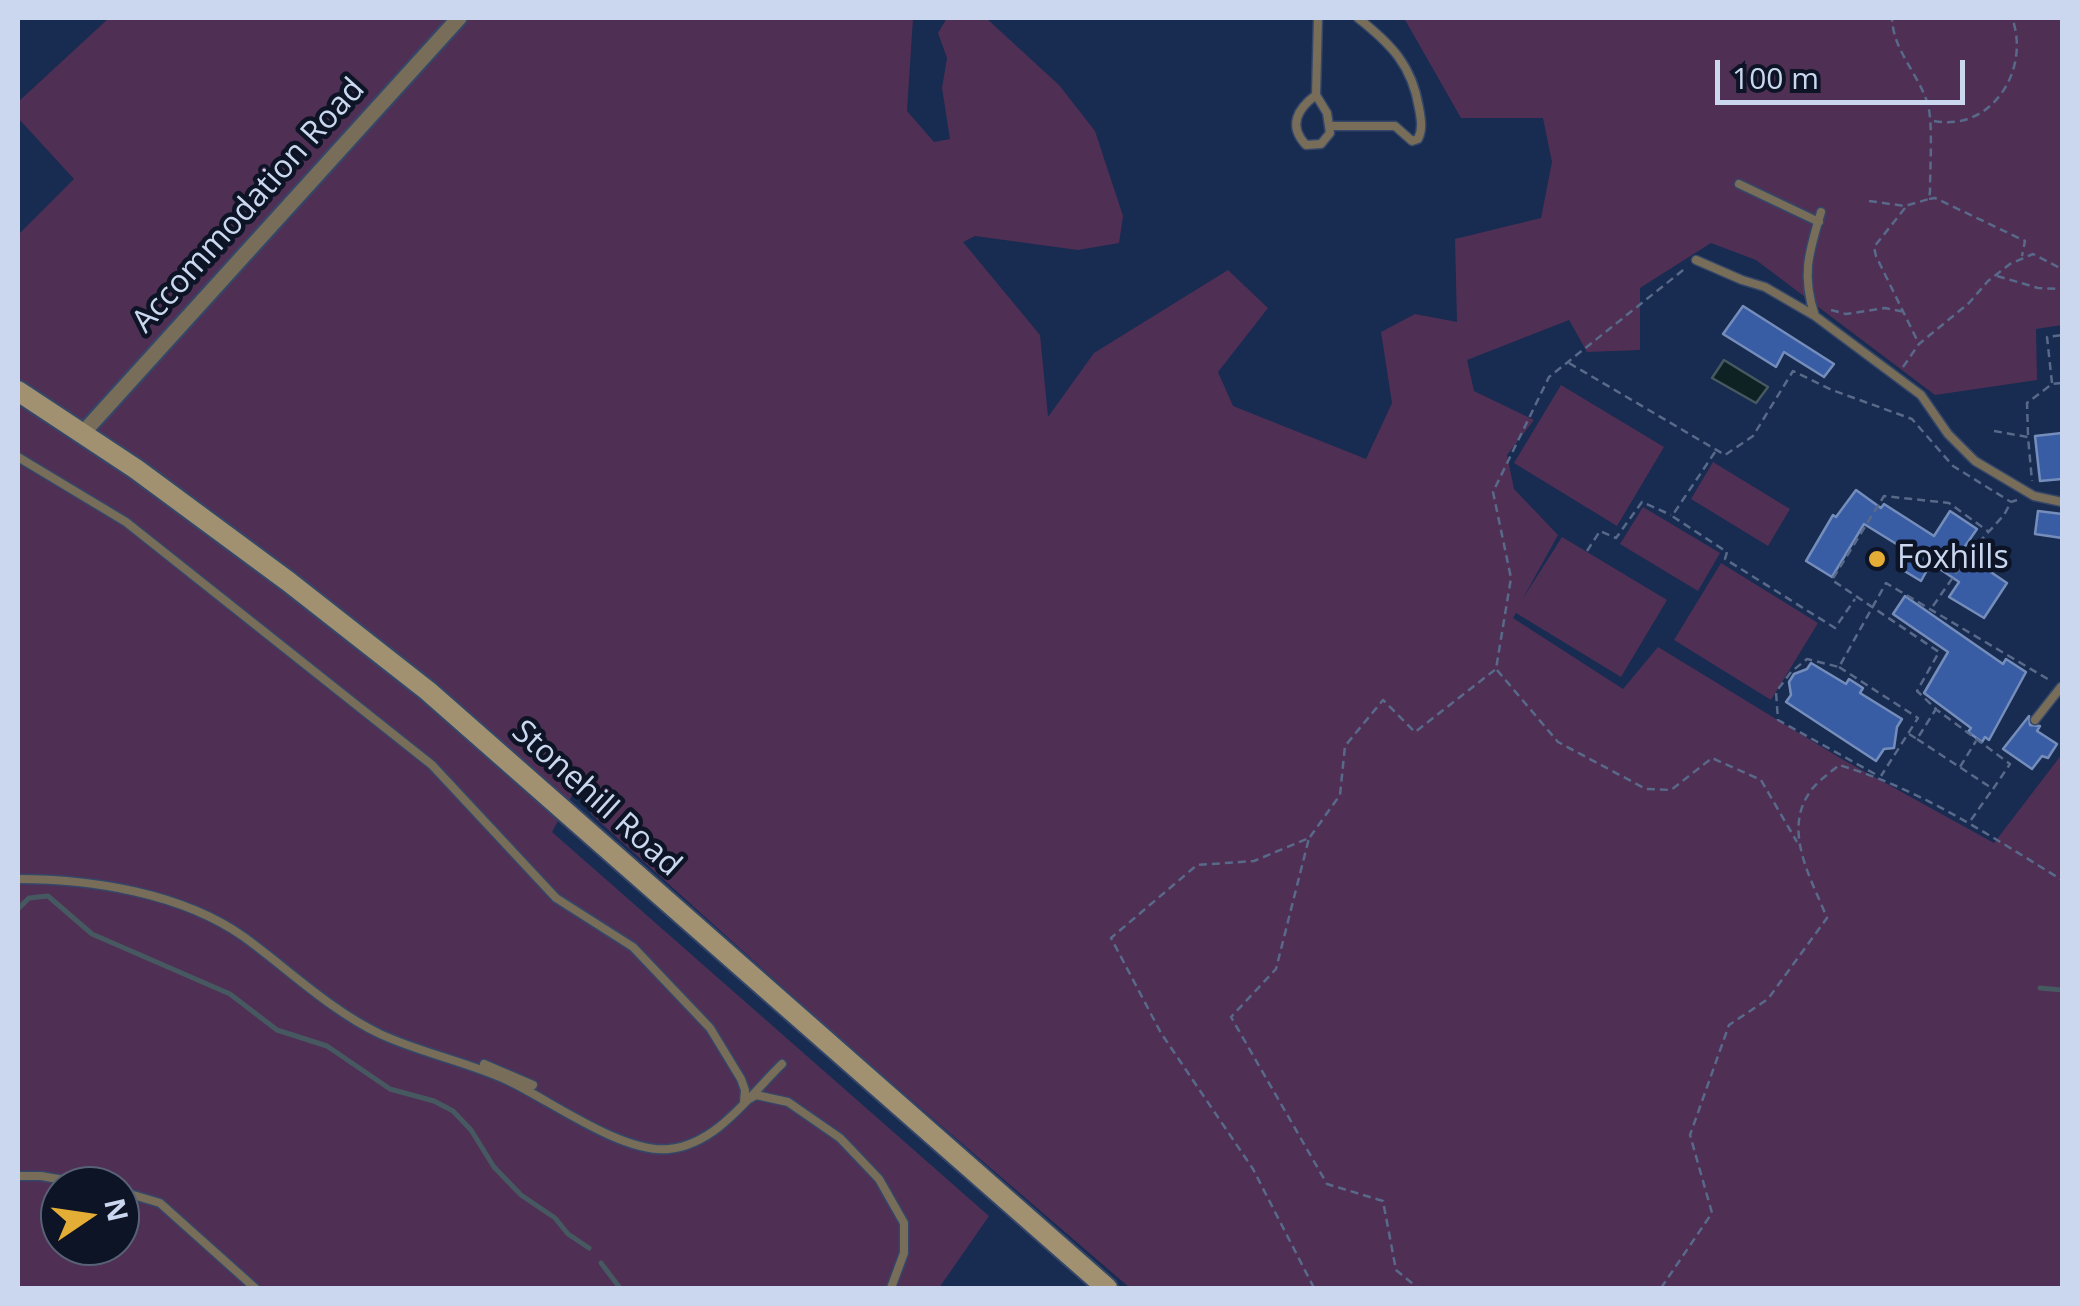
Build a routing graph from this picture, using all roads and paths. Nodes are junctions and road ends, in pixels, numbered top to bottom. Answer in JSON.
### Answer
{"nodes":[{"id":1,"x":459,"y":18,"type":"edge"},
{"id":2,"x":1318,"y":18,"type":"edge"},
{"id":3,"x":1358,"y":18,"type":"edge"},
{"id":4,"x":1892,"y":18,"type":"edge"},
{"id":5,"x":2012,"y":18,"type":"edge"},
{"id":6,"x":1316,"y":95,"type":"junction"},
{"id":7,"x":1931,"y":120,"type":"junction"},
{"id":8,"x":1331,"y":126,"type":"junction"},
{"id":9,"x":1740,"y":184,"type":"dead end"},
{"id":10,"x":1929,"y":198,"type":"junction"},
{"id":11,"x":1870,"y":201,"type":"dead end"},
{"id":12,"x":1905,"y":206,"type":"junction"},
{"id":13,"x":2021,"y":257,"type":"junction"},
{"id":14,"x":1696,"y":260,"type":"joint"},
{"id":15,"x":2062,"y":268,"type":"edge"},
{"id":16,"x":1996,"y":275,"type":"junction"},
{"id":17,"x":2062,"y":289,"type":"edge"},
{"id":18,"x":1905,"y":312,"type":"junction"},
{"id":19,"x":1815,"y":316,"type":"junction"},
{"id":20,"x":2062,"y":335,"type":"edge"},
{"id":21,"x":1920,"y":344,"type":"junction"},
{"id":22,"x":1568,"y":362,"type":"junction"},
{"id":23,"x":1896,"y":376,"type":"junction"},
{"id":24,"x":2062,"y":382,"type":"edge"},
{"id":25,"x":2052,"y":384,"type":"junction"},
{"id":26,"x":18,"y":391,"type":"edge"},
{"id":27,"x":1994,"y":431,"type":"dead end"},
{"id":28,"x":82,"y":434,"type":"junction"},
{"id":29,"x":2028,"y":437,"type":"junction"},
{"id":30,"x":1716,"y":450,"type":"junction"},
{"id":31,"x":18,"y":458,"type":"edge"},
{"id":32,"x":2034,"y":496,"type":"junction"},
{"id":33,"x":2010,"y":502,"type":"junction"},
{"id":34,"x":2062,"y":502,"type":"edge"},
{"id":35,"x":1672,"y":516,"type":"junction"},
{"id":36,"x":1989,"y":532,"type":"junction"},
{"id":37,"x":1587,"y":552,"type":"dead end"},
{"id":38,"x":1856,"y":598,"type":"junction"},
{"id":39,"x":1873,"y":608,"type":"junction"},
{"id":40,"x":1932,"y":608,"type":"junction"},
{"id":41,"x":1840,"y":667,"type":"junction"},
{"id":42,"x":1496,"y":669,"type":"junction"},
{"id":43,"x":2062,"y":686,"type":"edge"},
{"id":44,"x":1936,"y":709,"type":"junction"},
{"id":45,"x":2034,"y":720,"type":"dead end"},
{"id":46,"x":1908,"y":734,"type":"junction"},
{"id":47,"x":1917,"y":739,"type":"junction"},
{"id":48,"x":1977,"y":740,"type":"junction"},
{"id":49,"x":1960,"y":767,"type":"junction"},
{"id":50,"x":1880,"y":777,"type":"junction"},
{"id":51,"x":1993,"y":788,"type":"junction"},
{"id":52,"x":1969,"y":822,"type":"junction"},
{"id":53,"x":1309,"y":838,"type":"junction"},
{"id":54,"x":1798,"y":843,"type":"junction"},
{"id":55,"x":18,"y":879,"type":"edge"},
{"id":56,"x":2062,"y":880,"type":"edge"},
{"id":57,"x":484,"y":1064,"type":"dead end"},
{"id":58,"x":782,"y":1064,"type":"dead end"},
{"id":59,"x":533,"y":1086,"type":"dead end"},
{"id":60,"x":744,"y":1102,"type":"junction"},
{"id":61,"x":140,"y":1197,"type":"edge"},
{"id":62,"x":255,"y":1288,"type":"edge"},
{"id":63,"x":891,"y":1288,"type":"edge"},
{"id":64,"x":1107,"y":1288,"type":"edge"},
{"id":65,"x":1314,"y":1288,"type":"edge"},
{"id":66,"x":1418,"y":1288,"type":"edge"},
{"id":67,"x":1660,"y":1288,"type":"edge"}],
"edges":[{"from":1,"to":28,"type":"street","name":"Accommodation Road"},
{"from":2,"to":6,"type":"lane"},
{"from":3,"to":8,"type":"lane"},
{"from":4,"to":7,"type":"path"},
{"from":5,"to":7,"type":"path"},
{"from":6,"to":8,"type":"lane"},
{"from":6,"to":8,"type":"lane"},
{"from":7,"to":10,"type":"path"},
{"from":9,"to":19,"type":"lane"},
{"from":10,"to":12,"type":"path"},
{"from":10,"to":13,"type":"path"},
{"from":11,"to":12,"type":"path"},
{"from":12,"to":18,"type":"path"},
{"from":13,"to":15,"type":"path"},
{"from":13,"to":16,"type":"path"},
{"from":14,"to":19,"type":"lane"},
{"from":14,"to":22,"type":"path"},
{"from":16,"to":17,"type":"path"},
{"from":16,"to":21,"type":"path"},
{"from":18,"to":19,"type":"path"},
{"from":18,"to":21,"type":"path"},
{"from":19,"to":23,"type":"lane"},
{"from":20,"to":25,"type":"path"},
{"from":21,"to":23,"type":"path"},
{"from":22,"to":30,"type":"path"},
{"from":22,"to":42,"type":"path"},
{"from":23,"to":32,"type":"lane"},
{"from":24,"to":25,"type":"path"},
{"from":25,"to":29,"type":"path"},
{"from":26,"to":28,"type":"street","name":"Stonehill Road"},
{"from":27,"to":29,"type":"path"},
{"from":28,"to":64,"type":"street","name":"Stonehill Road"},
{"from":29,"to":32,"type":"path"},
{"from":30,"to":33,"type":"path"},
{"from":30,"to":35,"type":"path"},
{"from":31,"to":60,"type":"lane"},
{"from":32,"to":33,"type":"path"},
{"from":32,"to":34,"type":"lane"},
{"from":33,"to":36,"type":"path"},
{"from":35,"to":37,"type":"path"},
{"from":35,"to":38,"type":"path"},
{"from":36,"to":38,"type":"path"},
{"from":36,"to":40,"type":"path"},
{"from":38,"to":39,"type":"path"},
{"from":39,"to":40,"type":"path"},
{"from":39,"to":41,"type":"path"},
{"from":39,"to":44,"type":"path"},
{"from":40,"to":43,"type":"path"},
{"from":41,"to":46,"type":"path"},
{"from":41,"to":50,"type":"path"},
{"from":42,"to":53,"type":"path"},
{"from":42,"to":54,"type":"path"},
{"from":43,"to":45,"type":"lane"},
{"from":44,"to":47,"type":"path"},
{"from":44,"to":48,"type":"path"},
{"from":46,"to":47,"type":"path"},
{"from":46,"to":50,"type":"path"},
{"from":47,"to":49,"type":"path"},
{"from":48,"to":49,"type":"path"},
{"from":48,"to":51,"type":"path"},
{"from":49,"to":51,"type":"path"},
{"from":50,"to":52,"type":"path"},
{"from":50,"to":54,"type":"path"},
{"from":51,"to":52,"type":"path"},
{"from":52,"to":56,"type":"path"},
{"from":53,"to":65,"type":"path"},
{"from":53,"to":66,"type":"path"},
{"from":54,"to":67,"type":"path"},
{"from":55,"to":60,"type":"lane"},
{"from":57,"to":59,"type":"lane"},
{"from":58,"to":60,"type":"lane"},
{"from":60,"to":63,"type":"lane"},
{"from":61,"to":62,"type":"lane"}]}
